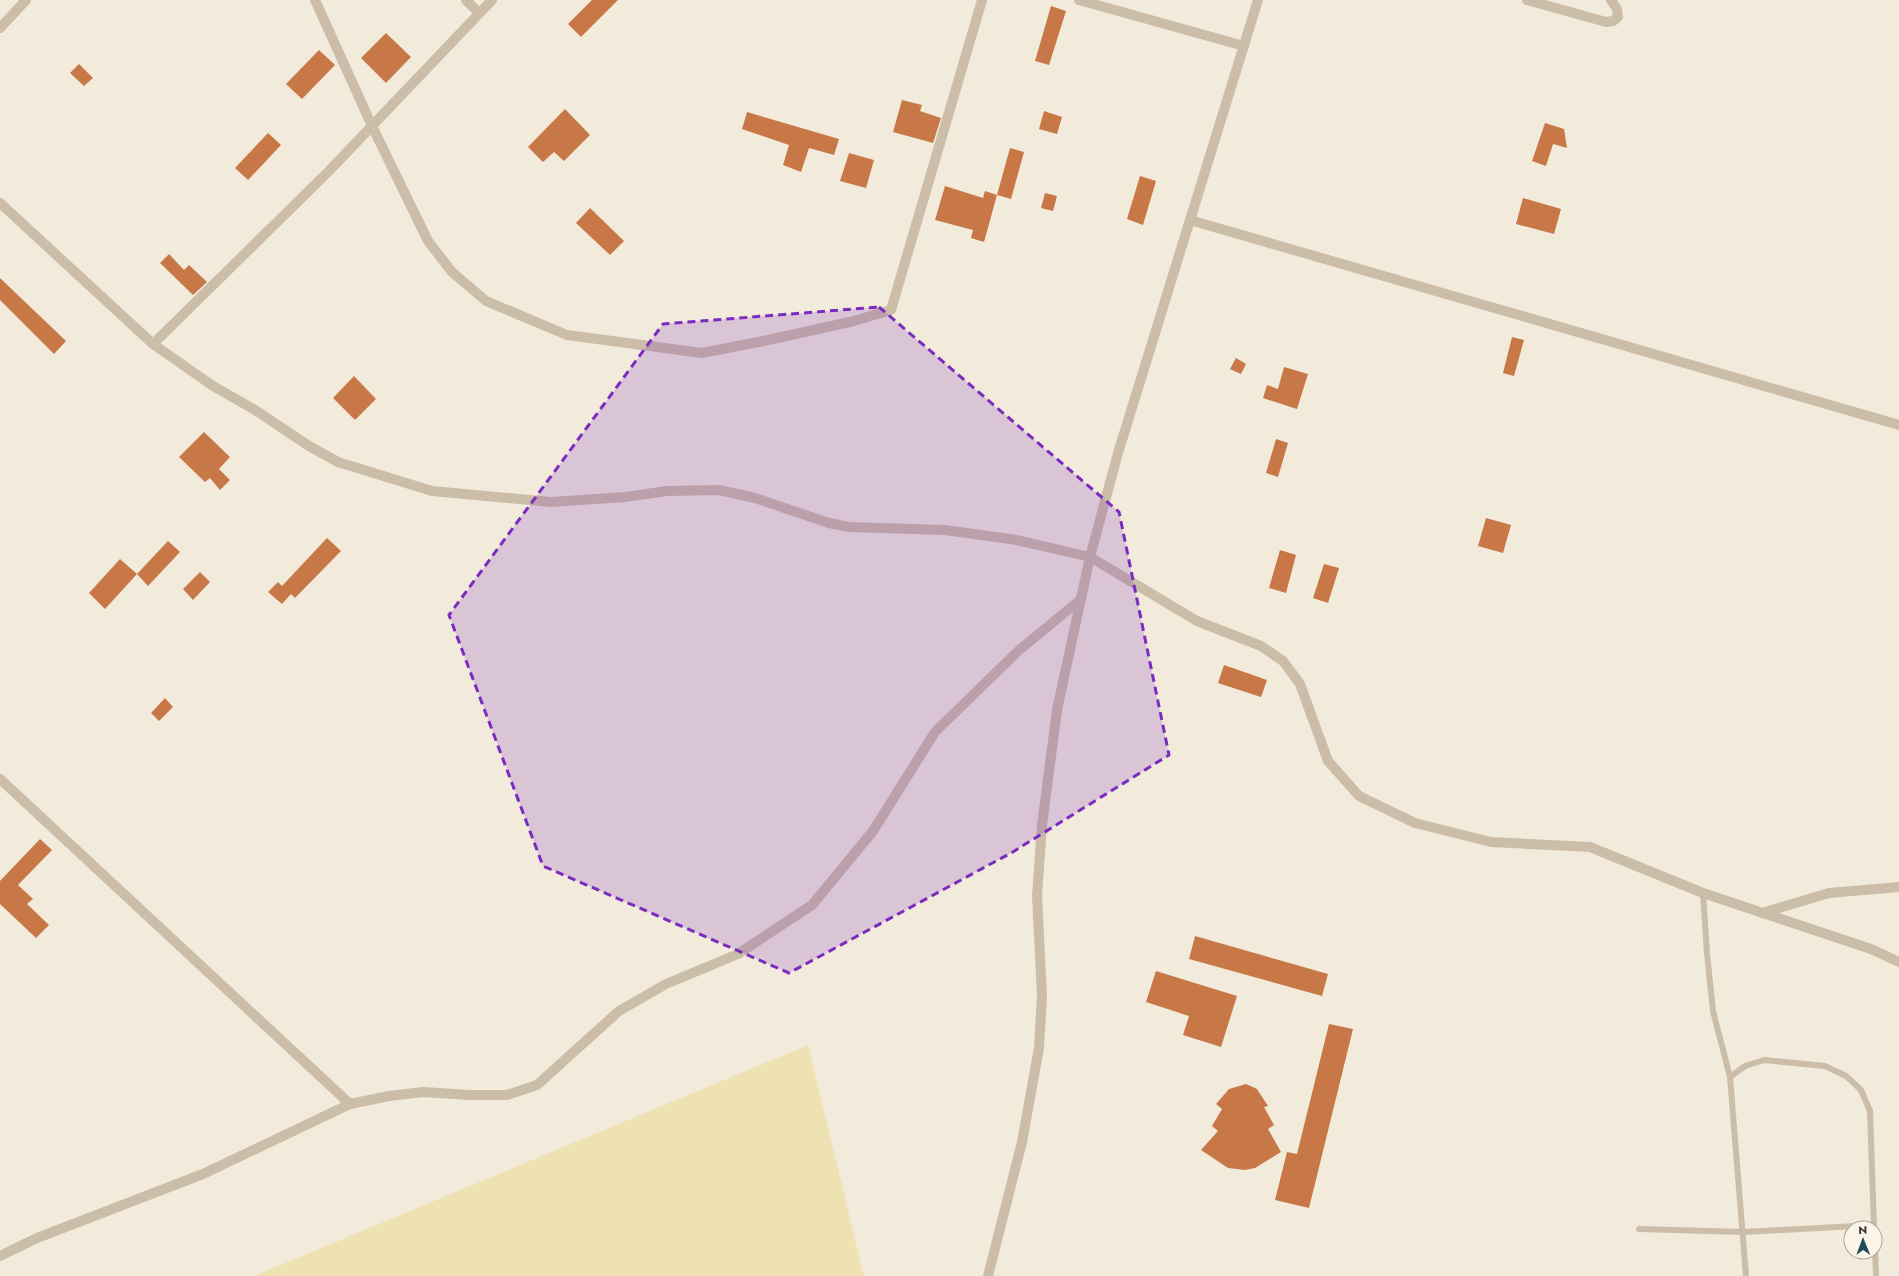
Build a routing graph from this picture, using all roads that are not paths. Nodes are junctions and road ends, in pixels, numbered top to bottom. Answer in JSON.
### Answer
{"nodes":[{"id":1,"x":26,"y":0,"type":"edge"},
{"id":2,"x":314,"y":0,"type":"edge"},
{"id":3,"x":466,"y":0,"type":"edge"},
{"id":4,"x":492,"y":0,"type":"edge"},
{"id":5,"x":982,"y":0,"type":"edge"},
{"id":6,"x":1079,"y":0,"type":"edge"},
{"id":7,"x":1258,"y":0,"type":"edge"},
{"id":8,"x":1527,"y":0,"type":"edge"},
{"id":9,"x":1611,"y":0,"type":"edge"},
{"id":10,"x":479,"y":13,"type":"junction"},
{"id":11,"x":0,"y":28,"type":"edge"},
{"id":12,"x":1244,"y":46,"type":"junction"},
{"id":13,"x":372,"y":126,"type":"junction"},
{"id":14,"x":0,"y":203,"type":"edge"},
{"id":15,"x":1190,"y":220,"type":"junction"},
{"id":16,"x":153,"y":344,"type":"junction"},
{"id":17,"x":1899,"y":424,"type":"edge"},
{"id":18,"x":1090,"y":557,"type":"junction"},
{"id":19,"x":1080,"y":600,"type":"junction"},
{"id":20,"x":0,"y":780,"type":"edge"},
{"id":21,"x":1899,"y":887,"type":"edge"},
{"id":22,"x":1703,"y":893,"type":"junction"},
{"id":23,"x":1762,"y":913,"type":"junction"},
{"id":24,"x":1899,"y":962,"type":"edge"},
{"id":25,"x":1730,"y":1077,"type":"junction"},
{"id":26,"x":350,"y":1104,"type":"junction"},
{"id":27,"x":1874,"y":1220,"type":"edge"},
{"id":28,"x":1843,"y":1228,"type":"edge"},
{"id":29,"x":1639,"y":1229,"type":"dead end"},
{"id":30,"x":1743,"y":1232,"type":"junction"},
{"id":31,"x":0,"y":1256,"type":"edge"},
{"id":32,"x":1875,"y":1260,"type":"edge"},
{"id":33,"x":988,"y":1276,"type":"edge"},
{"id":34,"x":1746,"y":1276,"type":"edge"},
{"id":35,"x":1876,"y":1276,"type":"edge"}],
"edges":[{"from":1,"to":11,"type":"street"},
{"from":2,"to":13,"type":"street"},
{"from":3,"to":10,"type":"street"},
{"from":4,"to":10,"type":"street"},
{"from":5,"to":13,"type":"street"},
{"from":6,"to":12,"type":"street"},
{"from":7,"to":12,"type":"street"},
{"from":8,"to":9,"type":"street"},
{"from":10,"to":13,"type":"street"},
{"from":12,"to":15,"type":"street"},
{"from":13,"to":16,"type":"street"},
{"from":14,"to":16,"type":"street"},
{"from":15,"to":17,"type":"street"},
{"from":15,"to":18,"type":"street"},
{"from":16,"to":18,"type":"street"},
{"from":18,"to":19,"type":"street"},
{"from":18,"to":22,"type":"street"},
{"from":19,"to":26,"type":"street"},
{"from":19,"to":33,"type":"street"},
{"from":20,"to":26,"type":"street"},
{"from":21,"to":23,"type":"street"},
{"from":22,"to":23,"type":"street"},
{"from":22,"to":25,"type":"lane"},
{"from":23,"to":24,"type":"street"},
{"from":25,"to":27,"type":"lane"},
{"from":25,"to":30,"type":"lane"},
{"from":26,"to":31,"type":"street"},
{"from":28,"to":30,"type":"lane"},
{"from":29,"to":30,"type":"lane"},
{"from":30,"to":34,"type":"lane"},
{"from":32,"to":35,"type":"lane"}]}
